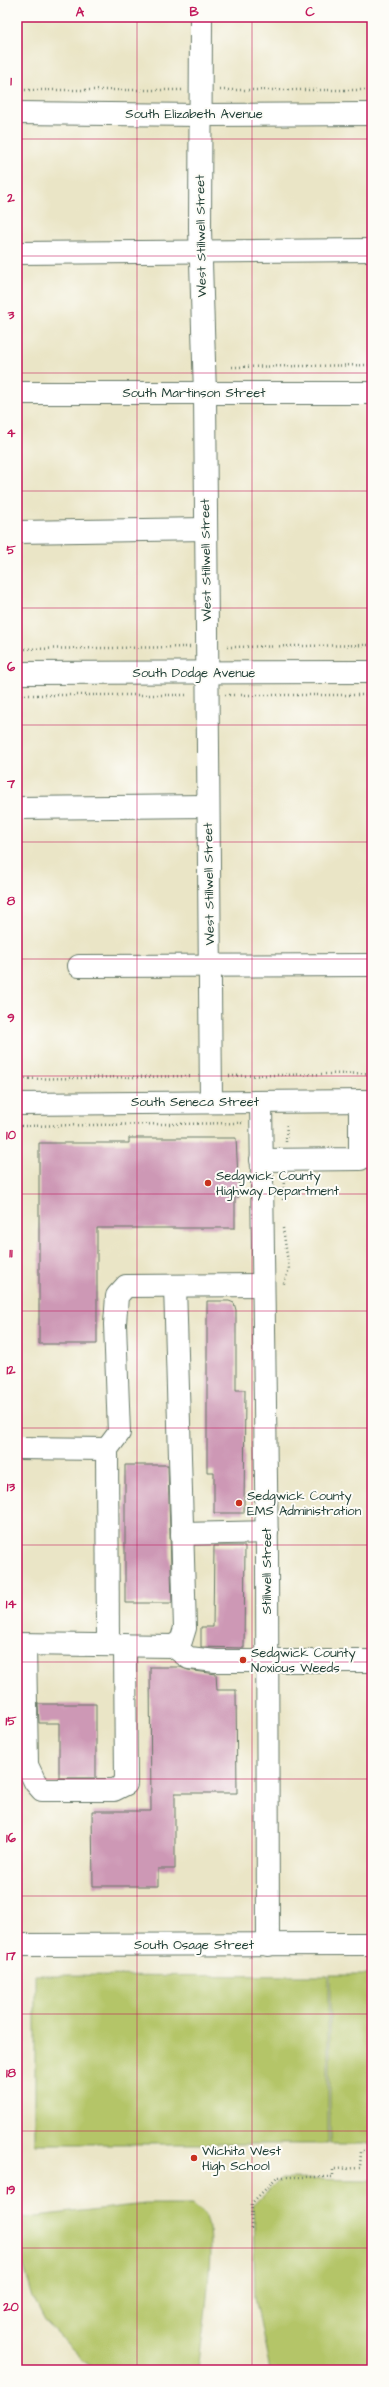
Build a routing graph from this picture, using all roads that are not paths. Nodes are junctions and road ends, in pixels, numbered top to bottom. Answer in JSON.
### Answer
{"nodes":[{"id":1,"x":201,"y":17,"type":"edge"},
{"id":2,"x":17,"y":113,"type":"edge"},
{"id":3,"x":372,"y":114,"type":"edge"},
{"id":4,"x":200,"y":115,"type":"junction"},
{"id":5,"x":372,"y":250,"type":"edge"},
{"id":6,"x":201,"y":252,"type":"junction"},
{"id":7,"x":17,"y":253,"type":"edge"},
{"id":8,"x":17,"y":393,"type":"edge"},
{"id":9,"x":372,"y":393,"type":"edge"},
{"id":10,"x":205,"y":394,"type":"junction"},
{"id":11,"x":206,"y":529,"type":"junction"},
{"id":12,"x":17,"y":532,"type":"edge"},
{"id":13,"x":372,"y":672,"type":"edge"},
{"id":14,"x":17,"y":673,"type":"edge"},
{"id":15,"x":207,"y":673,"type":"junction"},
{"id":16,"x":208,"y":806,"type":"junction"},
{"id":17,"x":17,"y":808,"type":"edge"},
{"id":18,"x":210,"y":965,"type":"junction"},
{"id":19,"x":372,"y":965,"type":"edge"},
{"id":20,"x":79,"y":966,"type":"dead end"},
{"id":21,"x":366,"y":1101,"type":"edge"},
{"id":22,"x":211,"y":1102,"type":"junction"},
{"id":23,"x":17,"y":1104,"type":"edge"},
{"id":24,"x":261,"y":1112,"type":"junction"},
{"id":25,"x":261,"y":1160,"type":"junction"},
{"id":26,"x":262,"y":1285,"type":"junction"},
{"id":27,"x":175,"y":1286,"type":"junction"},
{"id":28,"x":17,"y":1448,"type":"edge"},
{"id":29,"x":106,"y":1449,"type":"junction"},
{"id":30,"x":266,"y":1532,"type":"junction"},
{"id":31,"x":182,"y":1534,"type":"junction"},
{"id":32,"x":21,"y":1644,"type":"edge"},
{"id":33,"x":116,"y":1645,"type":"junction"},
{"id":34,"x":173,"y":1646,"type":"junction"},
{"id":35,"x":372,"y":1661,"type":"edge"},
{"id":36,"x":267,"y":1662,"type":"junction"},
{"id":37,"x":268,"y":1944,"type":"junction"},
{"id":38,"x":372,"y":1944,"type":"edge"},
{"id":39,"x":17,"y":1945,"type":"edge"}],
"edges":[{"from":1,"to":4,"type":"street","name":"West Stillwell Street"},
{"from":2,"to":4,"type":"street","name":"South Elizabeth Avenue"},
{"from":3,"to":4,"type":"street","name":"South Elizabeth Avenue"},
{"from":4,"to":6,"type":"street","name":"West Stillwell Street"},
{"from":5,"to":6,"type":"street"},
{"from":6,"to":7,"type":"street"},
{"from":6,"to":10,"type":"street","name":"West Stillwell Street"},
{"from":8,"to":10,"type":"street","name":"South Martinson Street"},
{"from":9,"to":10,"type":"street","name":"South Martinson Street"},
{"from":10,"to":11,"type":"street","name":"West Stillwell Street"},
{"from":11,"to":12,"type":"street"},
{"from":11,"to":15,"type":"street","name":"West Stillwell Street"},
{"from":13,"to":15,"type":"street","name":"South Dodge Avenue"},
{"from":14,"to":15,"type":"street","name":"South Dodge Avenue"},
{"from":15,"to":16,"type":"street","name":"West Stillwell Street"},
{"from":16,"to":17,"type":"street"},
{"from":16,"to":18,"type":"street","name":"West Stillwell Street"},
{"from":18,"to":19,"type":"street"},
{"from":18,"to":20,"type":"street"},
{"from":18,"to":22,"type":"street","name":"West Stillwell Street"},
{"from":21,"to":24,"type":"street","name":"South Seneca Street"},
{"from":21,"to":25,"type":"street"},
{"from":22,"to":23,"type":"street","name":"South Seneca Street"},
{"from":22,"to":24,"type":"street","name":"South Seneca Street"},
{"from":24,"to":25,"type":"street","name":"Stillwell Street"},
{"from":25,"to":26,"type":"street","name":"Stillwell Street"},
{"from":26,"to":27,"type":"street"},
{"from":26,"to":30,"type":"street","name":"Stillwell Street"},
{"from":27,"to":29,"type":"street"},
{"from":27,"to":31,"type":"street"},
{"from":28,"to":29,"type":"street"},
{"from":29,"to":33,"type":"street"},
{"from":30,"to":31,"type":"street"},
{"from":30,"to":36,"type":"street","name":"Stillwell Street"},
{"from":31,"to":34,"type":"street"},
{"from":32,"to":33,"type":"street"},
{"from":32,"to":33,"type":"street"},
{"from":33,"to":34,"type":"street"},
{"from":34,"to":36,"type":"street"},
{"from":35,"to":36,"type":"street"},
{"from":36,"to":37,"type":"street","name":"Stillwell Street"},
{"from":37,"to":38,"type":"street","name":"South Osage Street"},
{"from":37,"to":39,"type":"street","name":"South Osage Street"}]}
